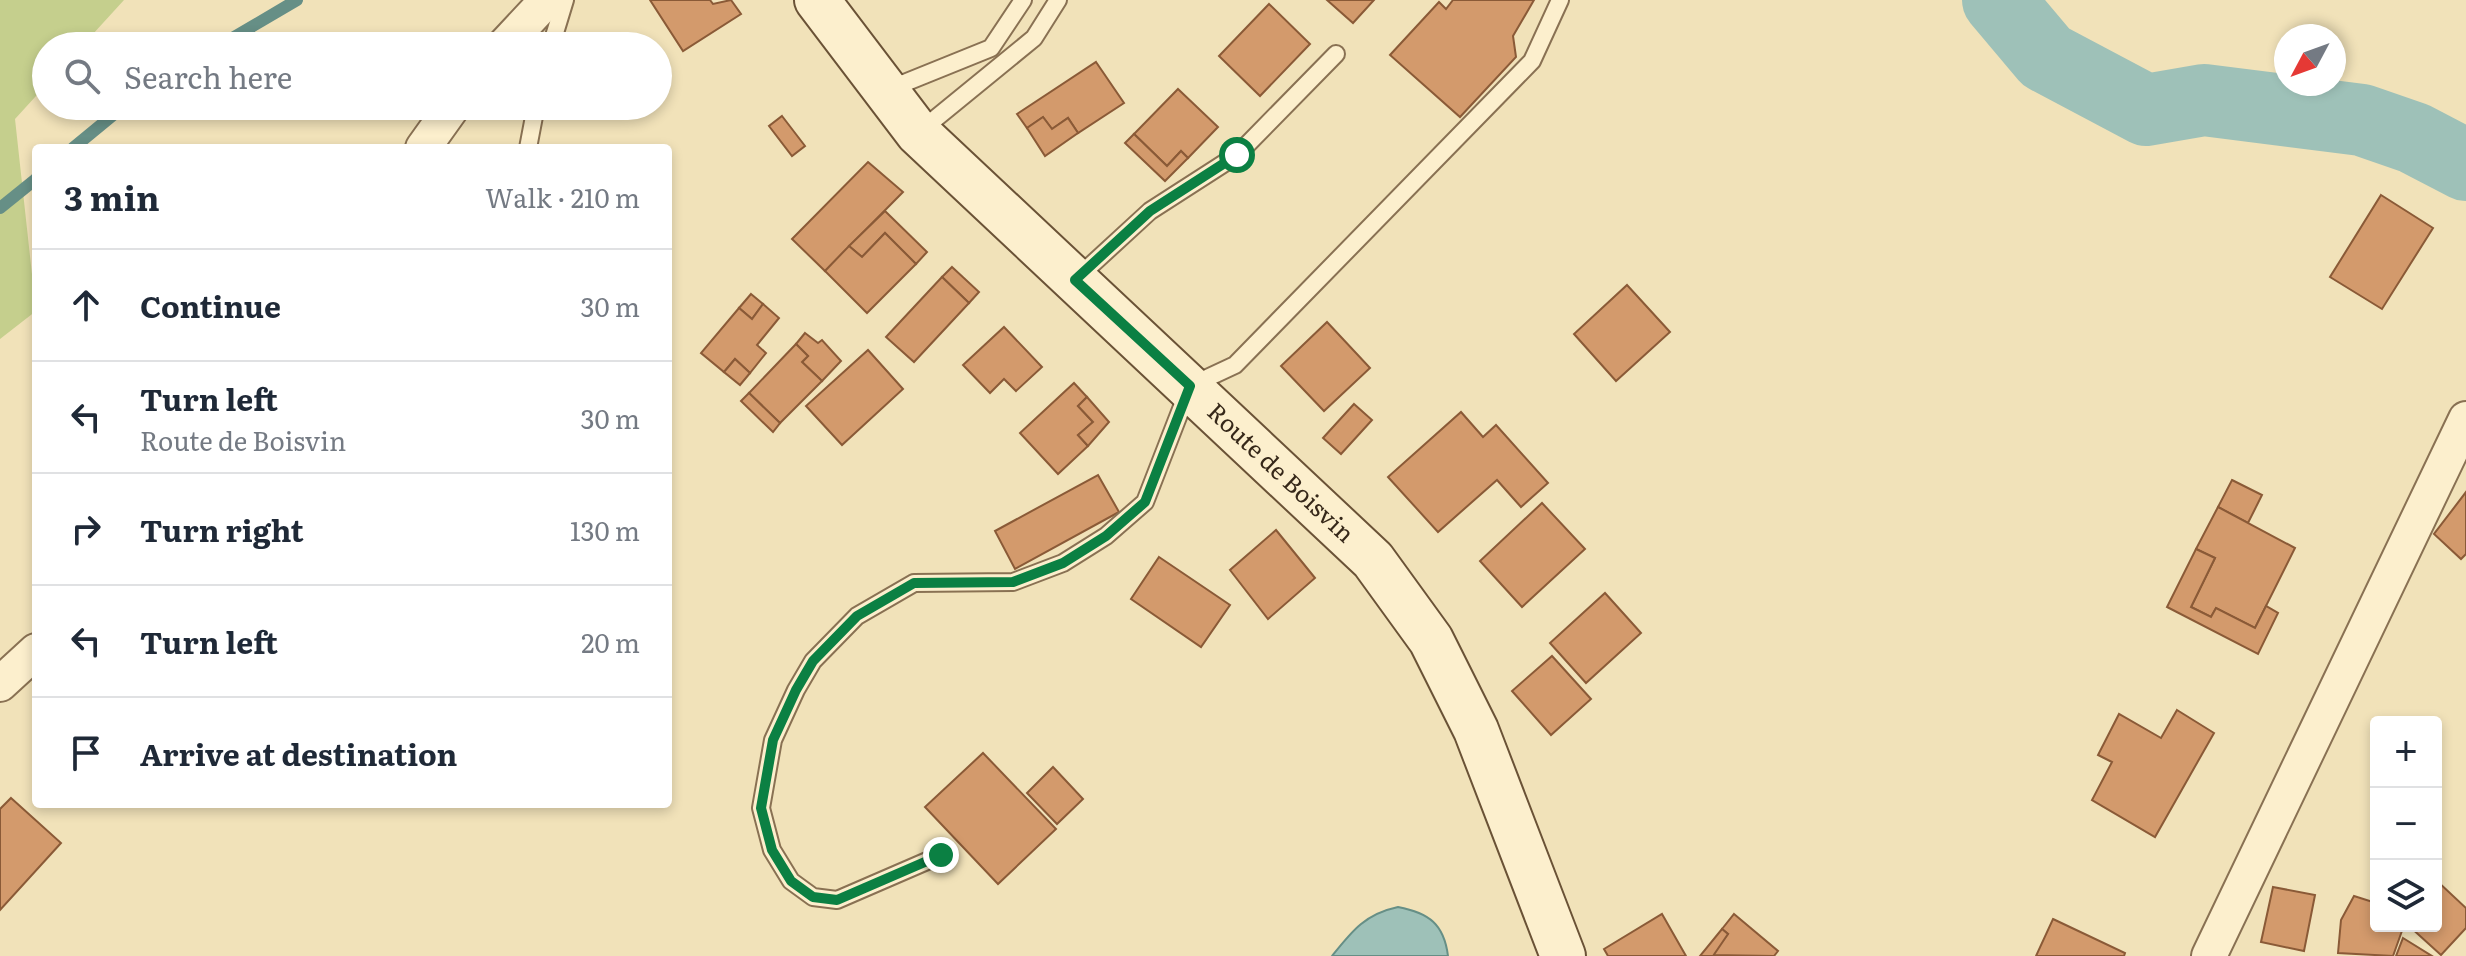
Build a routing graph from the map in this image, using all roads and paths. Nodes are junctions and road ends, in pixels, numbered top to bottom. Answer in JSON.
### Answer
{"nodes":[{"id":1,"x":547,"y":0,"type":"edge"},
{"id":2,"x":565,"y":0,"type":"edge"},
{"id":3,"x":817,"y":0,"type":"edge"},
{"id":4,"x":1023,"y":0,"type":"edge"},
{"id":5,"x":1058,"y":0,"type":"edge"},
{"id":6,"x":1560,"y":0,"type":"edge"},
{"id":7,"x":517,"y":32,"type":"edge"},
{"id":8,"x":555,"y":32,"type":"edge"},
{"id":9,"x":1336,"y":54,"type":"dead end"},
{"id":10,"x":885,"y":90,"type":"junction"},
{"id":11,"x":443,"y":120,"type":"edge"},
{"id":12,"x":533,"y":120,"type":"edge"},
{"id":13,"x":918,"y":133,"type":"junction"},
{"id":14,"x":426,"y":144,"type":"edge"},
{"id":15,"x":529,"y":144,"type":"edge"},
{"id":16,"x":1075,"y":280,"type":"junction"},
{"id":17,"x":1190,"y":386,"type":"junction"},
{"id":18,"x":2466,"y":419,"type":"edge"},
{"id":19,"x":32,"y":655,"type":"edge"},
{"id":20,"x":0,"y":684,"type":"edge"},
{"id":21,"x":941,"y":855,"type":"dead end"},
{"id":22,"x":1563,"y":956,"type":"edge"},
{"id":23,"x":2209,"y":956,"type":"edge"}],
"edges":[{"from":1,"to":7,"type":"street"},
{"from":2,"to":8,"type":"lane"},
{"from":3,"to":10,"type":"main road","name":"Route de Boisvin"},
{"from":4,"to":10,"type":"lane"},
{"from":5,"to":13,"type":"lane"},
{"from":6,"to":17,"type":"lane"},
{"from":9,"to":16,"type":"lane"},
{"from":10,"to":13,"type":"main road","name":"Route de Boisvin"},
{"from":11,"to":14,"type":"street"},
{"from":12,"to":15,"type":"lane"},
{"from":13,"to":16,"type":"main road","name":"Route de Boisvin"},
{"from":16,"to":17,"type":"main road","name":"Route de Boisvin"},
{"from":17,"to":21,"type":"lane"},
{"from":17,"to":22,"type":"main road","name":"Route de Boisvin"},
{"from":18,"to":23,"type":"street"},
{"from":19,"to":20,"type":"street"}]}
